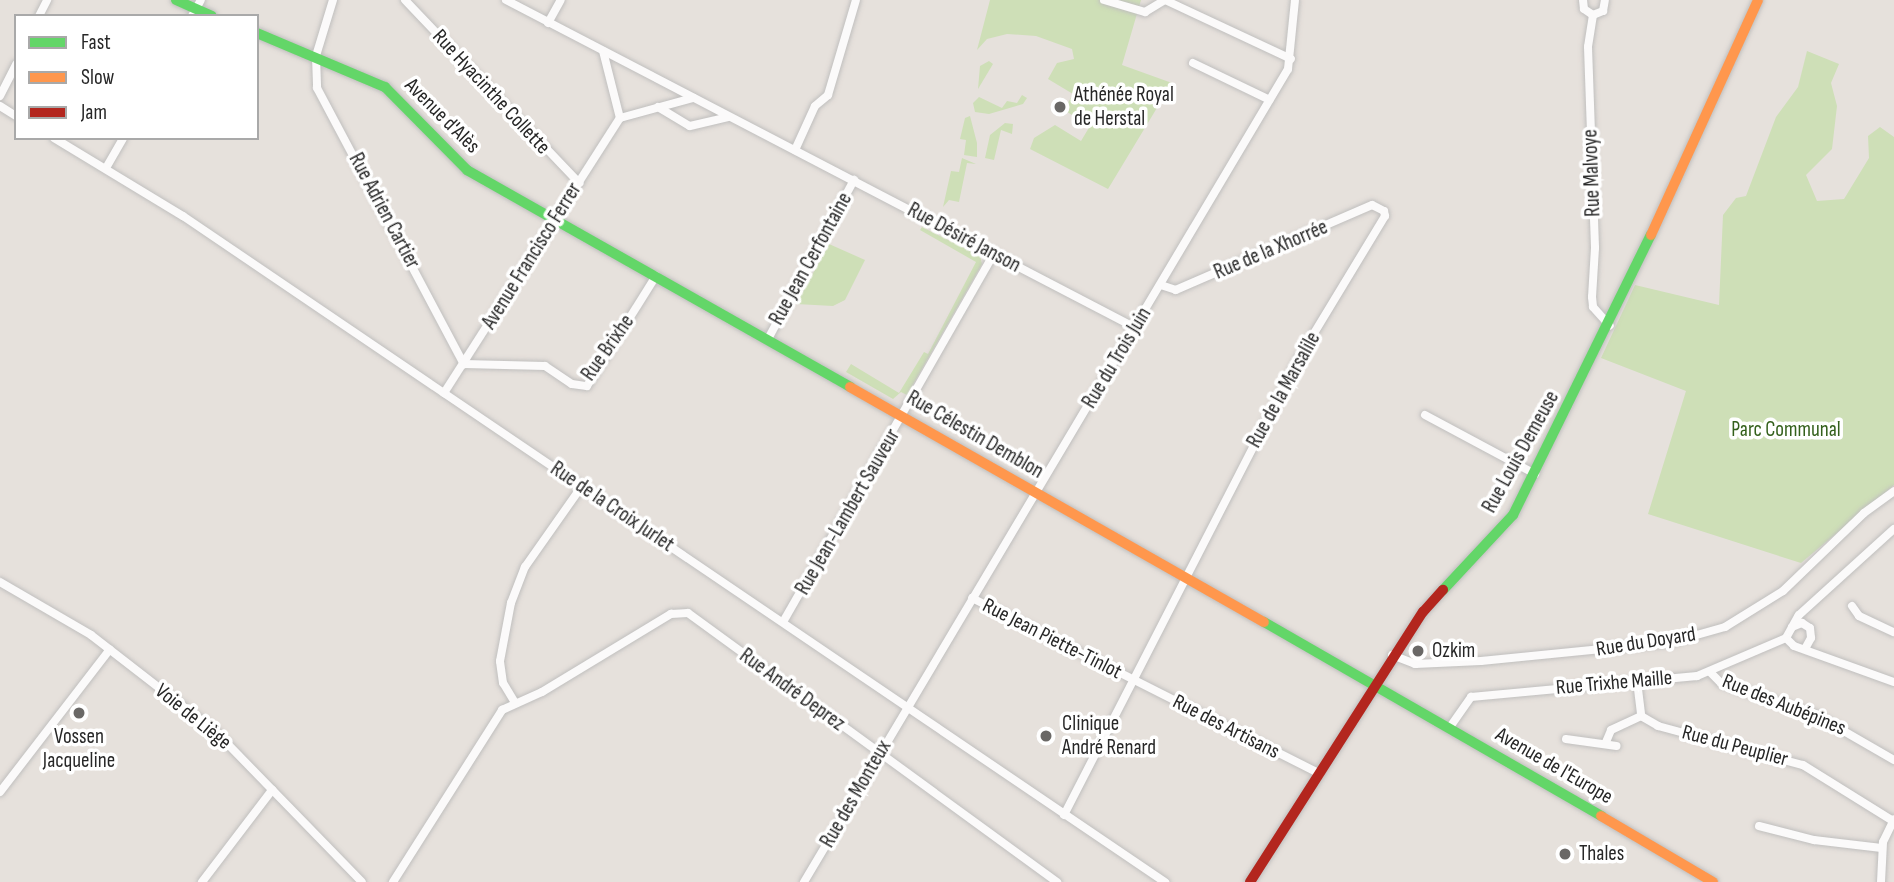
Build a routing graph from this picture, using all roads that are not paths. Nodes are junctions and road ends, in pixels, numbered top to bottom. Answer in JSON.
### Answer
{"nodes":[{"id":1,"x":176,"y":0,"type":"edge"},
{"id":2,"x":333,"y":0,"type":"edge"},
{"id":3,"x":405,"y":0,"type":"edge"},
{"id":4,"x":506,"y":0,"type":"edge"},
{"id":5,"x":561,"y":0,"type":"edge"},
{"id":6,"x":856,"y":0,"type":"edge"},
{"id":7,"x":1104,"y":0,"type":"edge"},
{"id":8,"x":1165,"y":0,"type":"edge"},
{"id":9,"x":1295,"y":0,"type":"edge"},
{"id":10,"x":1583,"y":0,"type":"edge"},
{"id":11,"x":1605,"y":0,"type":"edge"},
{"id":12,"x":1758,"y":0,"type":"edge"},
{"id":13,"x":197,"y":8,"type":"edge"},
{"id":14,"x":1593,"y":15,"type":"junction"},
{"id":15,"x":548,"y":23,"type":"junction"},
{"id":16,"x":259,"y":34,"type":"edge"},
{"id":17,"x":603,"y":51,"type":"junction"},
{"id":18,"x":316,"y":56,"type":"junction"},
{"id":19,"x":1291,"y":59,"type":"junction"},
{"id":20,"x":1193,"y":63,"type":"dead end"},
{"id":21,"x":14,"y":68,"type":"edge"},
{"id":22,"x":0,"y":96,"type":"edge"},
{"id":23,"x":693,"y":98,"type":"junction"},
{"id":24,"x":1270,"y":100,"type":"junction"},
{"id":25,"x":658,"y":107,"type":"junction"},
{"id":26,"x":728,"y":117,"type":"junction"},
{"id":27,"x":620,"y":118,"type":"junction"},
{"id":28,"x":57,"y":140,"type":"edge"},
{"id":29,"x":122,"y":140,"type":"edge"},
{"id":30,"x":795,"y":150,"type":"junction"},
{"id":31,"x":106,"y":168,"type":"junction"},
{"id":32,"x":854,"y":180,"type":"junction"},
{"id":33,"x":579,"y":183,"type":"junction"},
{"id":34,"x":1381,"y":207,"type":"joint"},
{"id":35,"x":556,"y":219,"type":"junction"},
{"id":36,"x":995,"y":254,"type":"junction"},
{"id":37,"x":656,"y":276,"type":"junction"},
{"id":38,"x":1161,"y":285,"type":"junction"},
{"id":39,"x":1610,"y":326,"type":"junction"},
{"id":40,"x":1134,"y":327,"type":"junction"},
{"id":41,"x":768,"y":339,"type":"junction"},
{"id":42,"x":464,"y":364,"type":"junction"},
{"id":43,"x":444,"y":393,"type":"junction"},
{"id":44,"x":1425,"y":415,"type":"dead end"},
{"id":45,"x":903,"y":416,"type":"junction"},
{"id":46,"x":1535,"y":474,"type":"junction"},
{"id":47,"x":582,"y":486,"type":"junction"},
{"id":48,"x":1894,"y":491,"type":"edge"},
{"id":49,"x":1037,"y":492,"type":"junction"},
{"id":50,"x":1894,"y":529,"type":"edge"},
{"id":51,"x":1185,"y":576,"type":"junction"},
{"id":52,"x":0,"y":582,"type":"edge"},
{"id":53,"x":972,"y":598,"type":"junction"},
{"id":54,"x":1852,"y":606,"type":"dead end"},
{"id":55,"x":783,"y":622,"type":"junction"},
{"id":56,"x":1790,"y":629,"type":"junction"},
{"id":57,"x":1894,"y":632,"type":"edge"},
{"id":58,"x":1786,"y":638,"type":"junction"},
{"id":59,"x":1805,"y":647,"type":"junction"},
{"id":60,"x":110,"y":649,"type":"junction"},
{"id":61,"x":1392,"y":655,"type":"junction"},
{"id":62,"x":1710,"y":672,"type":"junction"},
{"id":63,"x":1133,"y":680,"type":"junction"},
{"id":64,"x":1637,"y":681,"type":"junction"},
{"id":65,"x":1894,"y":682,"type":"edge"},
{"id":66,"x":1374,"y":686,"type":"junction"},
{"id":67,"x":514,"y":702,"type":"junction"},
{"id":68,"x":908,"y":706,"type":"junction"},
{"id":69,"x":1641,"y":716,"type":"junction"},
{"id":70,"x":1450,"y":727,"type":"junction"},
{"id":71,"x":1566,"y":739,"type":"dead end"},
{"id":72,"x":1606,"y":742,"type":"junction"},
{"id":73,"x":1618,"y":746,"type":"dead end"},
{"id":74,"x":880,"y":753,"type":"junction"},
{"id":75,"x":1894,"y":760,"type":"edge"},
{"id":76,"x":1320,"y":774,"type":"junction"},
{"id":77,"x":272,"y":790,"type":"junction"},
{"id":78,"x":0,"y":792,"type":"edge"},
{"id":79,"x":1065,"y":815,"type":"junction"},
{"id":80,"x":1893,"y":820,"type":"edge"},
{"id":81,"x":1759,"y":826,"type":"dead end"},
{"id":82,"x":1882,"y":848,"type":"junction"},
{"id":83,"x":202,"y":882,"type":"edge"},
{"id":84,"x":362,"y":882,"type":"edge"},
{"id":85,"x":393,"y":882,"type":"edge"},
{"id":86,"x":804,"y":882,"type":"edge"},
{"id":87,"x":1057,"y":882,"type":"edge"},
{"id":88,"x":1166,"y":882,"type":"edge"},
{"id":89,"x":1250,"y":882,"type":"edge"},
{"id":90,"x":1713,"y":882,"type":"edge"},
{"id":91,"x":1881,"y":882,"type":"edge"}],
"edges":[{"from":1,"to":13,"type":"street"},
{"from":2,"to":18,"type":"street"},
{"from":3,"to":33,"type":"street","name":"Rue Hyacinthe Collette"},
{"from":4,"to":15,"type":"street","name":"Rue Désiré Janson"},
{"from":5,"to":15,"type":"street"},
{"from":6,"to":30,"type":"street"},
{"from":7,"to":8,"type":"street"},
{"from":8,"to":19,"type":"street"},
{"from":9,"to":19,"type":"street","name":"Rue du Trois Juin"},
{"from":10,"to":14,"type":"street"},
{"from":11,"to":14,"type":"street"},
{"from":12,"to":39,"type":"street","name":"Rue Louis Demeuse"},
{"from":14,"to":39,"type":"street","name":"Rue Malvoye"},
{"from":15,"to":17,"type":"street","name":"Rue Désiré Janson"},
{"from":16,"to":18,"type":"street","name":"Avenue d'Alès"},
{"from":17,"to":23,"type":"street","name":"Rue Désiré Janson"},
{"from":17,"to":27,"type":"street"},
{"from":18,"to":35,"type":"street","name":"Avenue d'Alès"},
{"from":18,"to":42,"type":"street","name":"Rue Adrien Cartier"},
{"from":19,"to":24,"type":"street","name":"Rue du Trois Juin"},
{"from":20,"to":24,"type":"street"},
{"from":21,"to":22,"type":"street"},
{"from":23,"to":25,"type":"street"},
{"from":23,"to":26,"type":"street","name":"Rue Désiré Janson"},
{"from":24,"to":38,"type":"street","name":"Rue du Trois Juin"},
{"from":25,"to":26,"type":"street"},
{"from":25,"to":27,"type":"street"},
{"from":26,"to":30,"type":"street","name":"Rue Désiré Janson"},
{"from":27,"to":33,"type":"street","name":"Avenue Francisco Ferrer"},
{"from":28,"to":31,"type":"street","name":"Rue de la Croix Jurlet"},
{"from":29,"to":31,"type":"street"},
{"from":30,"to":32,"type":"street","name":"Rue Désiré Janson"},
{"from":31,"to":43,"type":"street","name":"Rue de la Croix Jurlet"},
{"from":32,"to":36,"type":"street","name":"Rue Désiré Janson"},
{"from":32,"to":41,"type":"street","name":"Rue Jean Cerfontaine"},
{"from":33,"to":35,"type":"street","name":"Avenue Francisco Ferrer"},
{"from":34,"to":38,"type":"street","name":"Rue de la Xhorrée"},
{"from":34,"to":51,"type":"street","name":"Rue de la Marsalile"},
{"from":35,"to":37,"type":"street","name":"Rue Célestin Demblon"},
{"from":35,"to":42,"type":"street","name":"Avenue Francisco Ferrer"},
{"from":36,"to":40,"type":"street","name":"Rue Désiré Janson"},
{"from":36,"to":45,"type":"street","name":"Rue Jean-Lambert Sauveur"},
{"from":37,"to":41,"type":"street","name":"Rue Célestin Demblon"},
{"from":37,"to":42,"type":"street","name":"Rue Brixhe"},
{"from":38,"to":40,"type":"street","name":"Rue du Trois Juin"},
{"from":39,"to":46,"type":"street","name":"Rue Louis Demeuse"},
{"from":40,"to":49,"type":"street","name":"Rue du Trois Juin"},
{"from":41,"to":45,"type":"street","name":"Rue Célestin Demblon"},
{"from":42,"to":43,"type":"street","name":"Avenue Francisco Ferrer"},
{"from":43,"to":47,"type":"street","name":"Rue de la Croix Jurlet"},
{"from":44,"to":46,"type":"street"},
{"from":45,"to":49,"type":"street","name":"Rue Célestin Demblon"},
{"from":45,"to":55,"type":"street","name":"Rue Jean-Lambert Sauveur"},
{"from":46,"to":61,"type":"street","name":"Rue Louis Demeuse"},
{"from":47,"to":55,"type":"street","name":"Rue de la Croix Jurlet"},
{"from":47,"to":67,"type":"street"},
{"from":48,"to":61,"type":"street","name":"Rue du Doyard"},
{"from":49,"to":51,"type":"street","name":"Rue Célestin Demblon"},
{"from":49,"to":53,"type":"street","name":"Rue du Trois Juin"},
{"from":50,"to":56,"type":"street"},
{"from":51,"to":63,"type":"street"},
{"from":51,"to":66,"type":"street","name":"Rue Célestin Demblon"},
{"from":52,"to":60,"type":"street","name":"Voie de Liège"},
{"from":53,"to":63,"type":"street","name":"Rue Jean Piette-Tinlot"},
{"from":53,"to":68,"type":"street","name":"Rue du Trois Juin"},
{"from":54,"to":57,"type":"street"},
{"from":55,"to":68,"type":"street","name":"Rue de la Croix Jurlet"},
{"from":56,"to":58,"type":"street"},
{"from":56,"to":59,"type":"street"},
{"from":58,"to":59,"type":"street"},
{"from":58,"to":62,"type":"street","name":"Rue Trixhe Maille"},
{"from":59,"to":65,"type":"street"},
{"from":60,"to":77,"type":"street","name":"Voie de Liège"},
{"from":60,"to":78,"type":"street"},
{"from":61,"to":66,"type":"street","name":"Rue Louis Demeuse"},
{"from":62,"to":64,"type":"street","name":"Rue Trixhe Maille"},
{"from":62,"to":75,"type":"street","name":"Rue des Aubépines"},
{"from":63,"to":76,"type":"street","name":"Rue des Artisans"},
{"from":63,"to":79,"type":"street"},
{"from":64,"to":69,"type":"street"},
{"from":64,"to":70,"type":"street","name":"Rue Trixhe Maille"},
{"from":66,"to":70,"type":"street","name":"Avenue de l'Europe"},
{"from":66,"to":76,"type":"street","name":"Rue Louis Demeuse"},
{"from":67,"to":74,"type":"street","name":"Rue André Deprez"},
{"from":67,"to":85,"type":"street"},
{"from":68,"to":74,"type":"street","name":"Rue des Monteux"},
{"from":68,"to":79,"type":"street","name":"Rue de la Croix Jurlet"},
{"from":69,"to":72,"type":"street"},
{"from":69,"to":80,"type":"street","name":"Rue du Peuplier"},
{"from":70,"to":90,"type":"street","name":"Avenue de l'Europe"},
{"from":71,"to":72,"type":"street"},
{"from":72,"to":73,"type":"street"},
{"from":74,"to":86,"type":"street","name":"Rue des Monteux"},
{"from":74,"to":87,"type":"street","name":"Rue André Deprez"},
{"from":76,"to":89,"type":"street","name":"Rue Louis Demeuse"},
{"from":77,"to":83,"type":"street"},
{"from":77,"to":84,"type":"street","name":"Voie de Liège"},
{"from":79,"to":88,"type":"street","name":"Rue de la Croix Jurlet"},
{"from":80,"to":82,"type":"street"},
{"from":81,"to":82,"type":"street"},
{"from":82,"to":91,"type":"street"}]}
